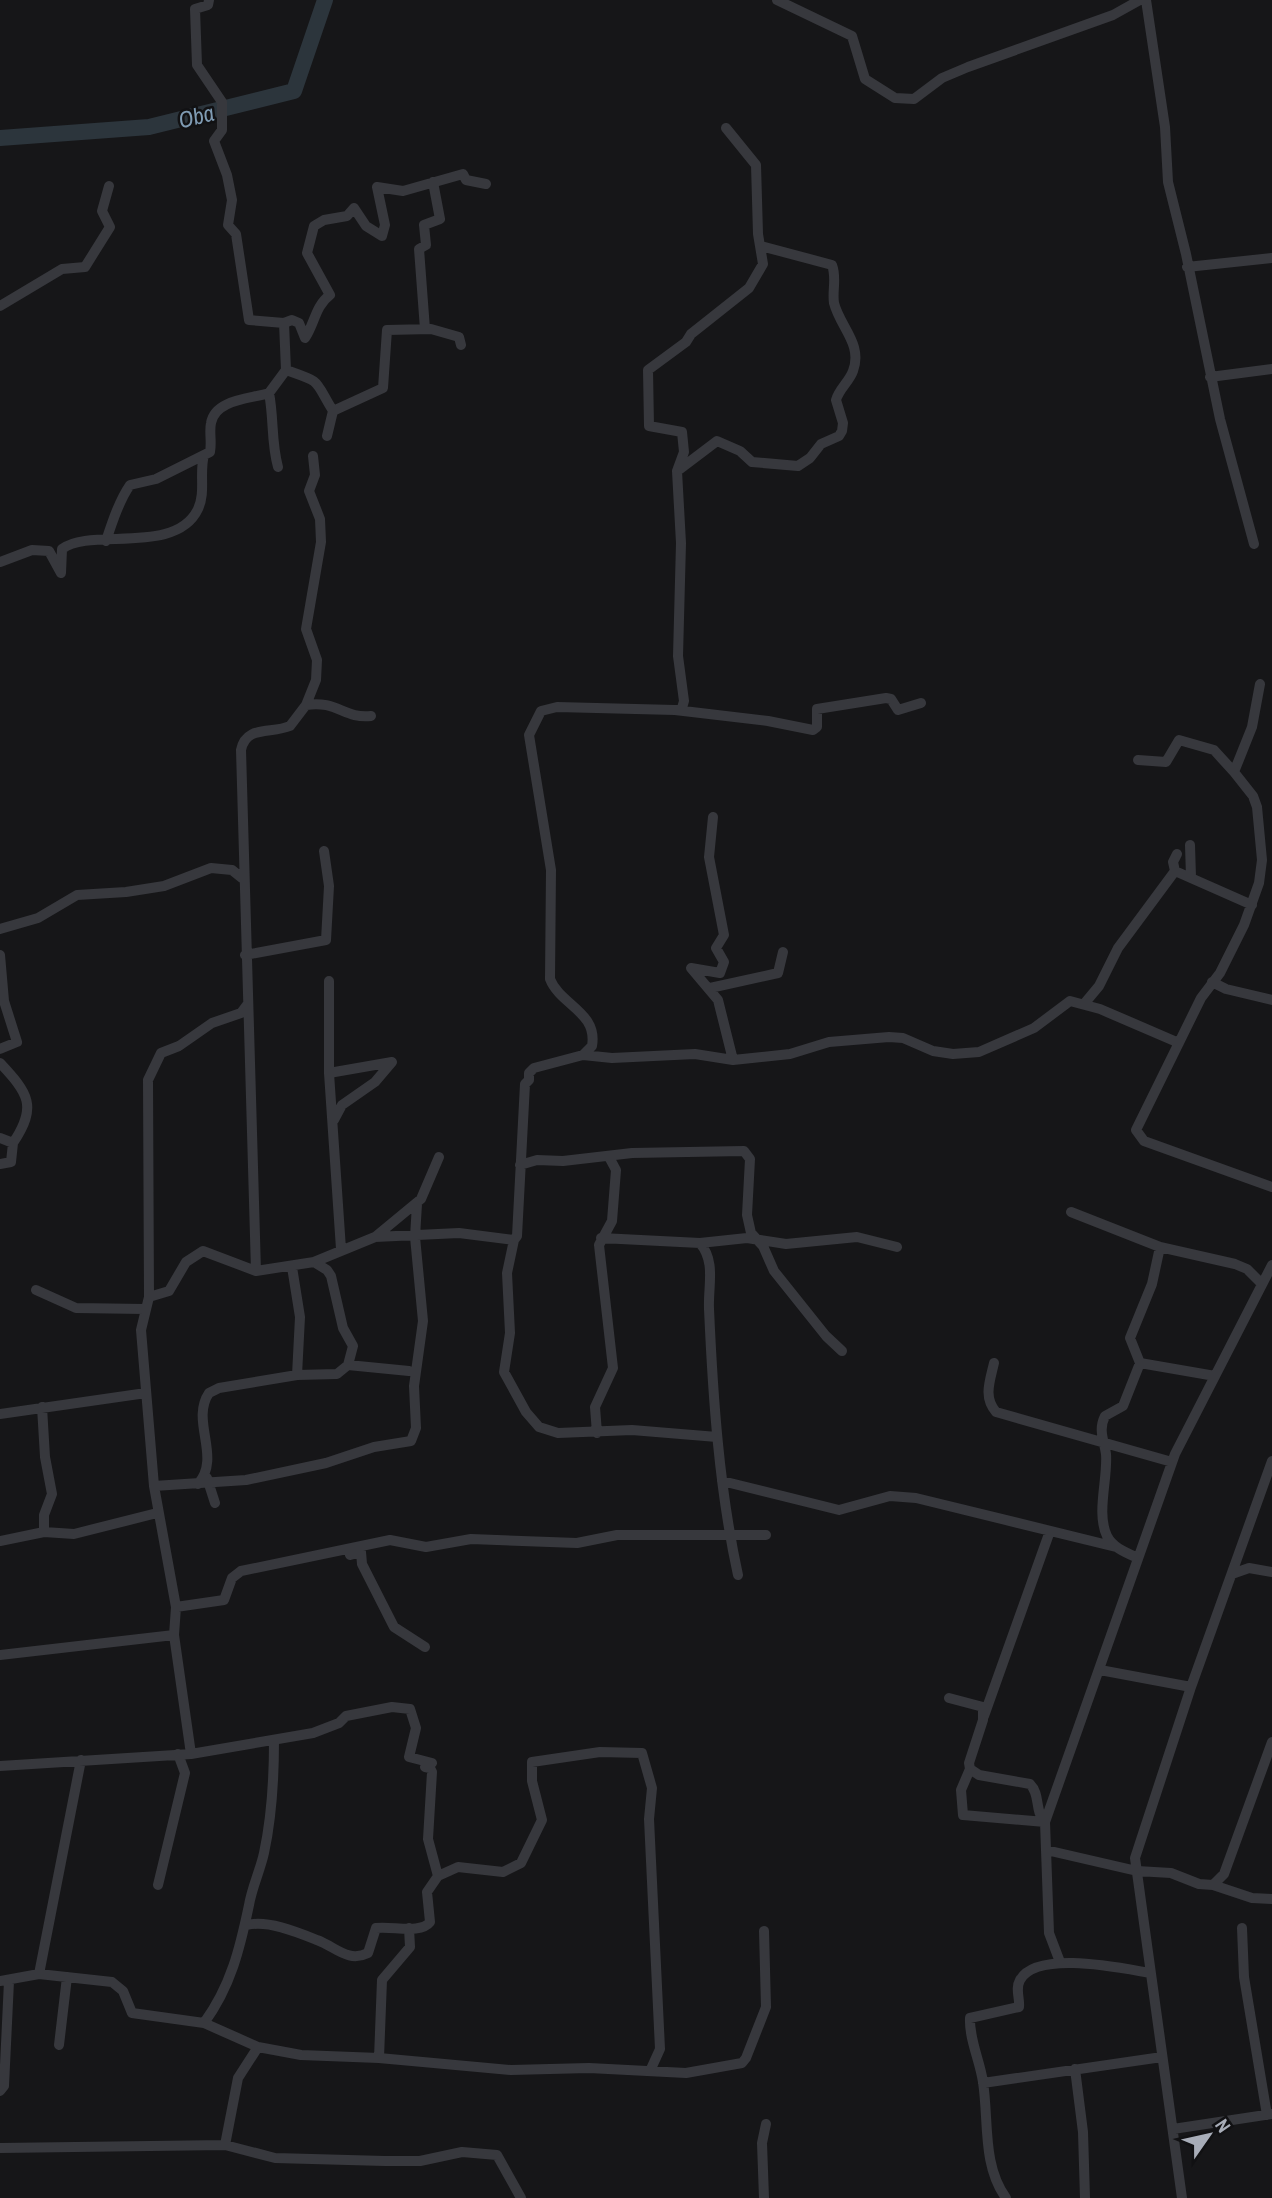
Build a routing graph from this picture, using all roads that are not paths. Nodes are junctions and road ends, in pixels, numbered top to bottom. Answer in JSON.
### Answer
{"nodes":[{"id":1,"x":209,"y":0,"type":"edge"},
{"id":2,"x":777,"y":0,"type":"edge"},
{"id":3,"x":1140,"y":0,"type":"edge"},
{"id":4,"x":1146,"y":0,"type":"edge"},
{"id":5,"x":726,"y":128,"type":"dead end"},
{"id":6,"x":433,"y":182,"type":"junction"},
{"id":7,"x":486,"y":184,"type":"dead end"},
{"id":8,"x":109,"y":186,"type":"dead end"},
{"id":9,"x":761,"y":246,"type":"junction"},
{"id":10,"x":1272,"y":258,"type":"edge"},
{"id":11,"x":1187,"y":267,"type":"junction"},
{"id":12,"x":0,"y":306,"type":"edge"},
{"id":13,"x":284,"y":323,"type":"junction"},
{"id":14,"x":425,"y":329,"type":"junction"},
{"id":15,"x":461,"y":345,"type":"dead end"},
{"id":16,"x":1272,"y":369,"type":"edge"},
{"id":17,"x":286,"y":370,"type":"junction"},
{"id":18,"x":1210,"y":377,"type":"junction"},
{"id":19,"x":269,"y":393,"type":"junction"},
{"id":20,"x":333,"y":411,"type":"junction"},
{"id":21,"x":327,"y":436,"type":"dead end"},
{"id":22,"x":204,"y":455,"type":"junction"},
{"id":23,"x":313,"y":456,"type":"dead end"},
{"id":24,"x":278,"y":467,"type":"dead end"},
{"id":25,"x":677,"y":471,"type":"junction"},
{"id":26,"x":106,"y":541,"type":"junction"},
{"id":27,"x":1254,"y":544,"type":"dead end"},
{"id":28,"x":0,"y":562,"type":"edge"},
{"id":29,"x":1260,"y":684,"type":"dead end"},
{"id":30,"x":921,"y":703,"type":"dead end"},
{"id":31,"x":306,"y":705,"type":"junction"},
{"id":32,"x":676,"y":710,"type":"junction"},
{"id":33,"x":371,"y":716,"type":"dead end"},
{"id":34,"x":1138,"y":760,"type":"dead end"},
{"id":35,"x":1234,"y":772,"type":"junction"},
{"id":36,"x":713,"y":817,"type":"dead end"},
{"id":37,"x":1190,"y":845,"type":"dead end"},
{"id":38,"x":324,"y":851,"type":"dead end"},
{"id":39,"x":1177,"y":854,"type":"dead end"},
{"id":40,"x":1175,"y":871,"type":"junction"},
{"id":41,"x":1191,"y":877,"type":"junction"},
{"id":42,"x":242,"y":878,"type":"junction"},
{"id":43,"x":1272,"y":878,"type":"edge"},
{"id":44,"x":1259,"y":883,"type":"junction"},
{"id":45,"x":1252,"y":905,"type":"junction"},
{"id":46,"x":0,"y":929,"type":"edge"},
{"id":47,"x":783,"y":952,"type":"dead end"},
{"id":48,"x":0,"y":955,"type":"edge"},
{"id":49,"x":245,"y":955,"type":"junction"},
{"id":50,"x":328,"y":981,"type":"dead end"},
{"id":51,"x":1212,"y":982,"type":"junction"},
{"id":52,"x":710,"y":988,"type":"junction"},
{"id":53,"x":1272,"y":1000,"type":"edge"},
{"id":54,"x":1084,"y":1004,"type":"junction"},
{"id":55,"x":247,"y":1005,"type":"junction"},
{"id":56,"x":1179,"y":1043,"type":"junction"},
{"id":57,"x":0,"y":1049,"type":"edge"},
{"id":58,"x":583,"y":1055,"type":"junction"},
{"id":59,"x":733,"y":1060,"type":"junction"},
{"id":60,"x":0,"y":1062,"type":"edge"},
{"id":61,"x":329,"y":1073,"type":"junction"},
{"id":62,"x":333,"y":1122,"type":"junction"},
{"id":63,"x":0,"y":1139,"type":"edge"},
{"id":64,"x":13,"y":1143,"type":"junction"},
{"id":65,"x":439,"y":1157,"type":"dead end"},
{"id":66,"x":609,"y":1157,"type":"junction"},
{"id":67,"x":0,"y":1164,"type":"edge"},
{"id":68,"x":520,"y":1165,"type":"junction"},
{"id":69,"x":1272,"y":1187,"type":"edge"},
{"id":70,"x":417,"y":1204,"type":"junction"},
{"id":71,"x":1071,"y":1212,"type":"dead end"},
{"id":72,"x":375,"y":1237,"type":"junction"},
{"id":73,"x":415,"y":1237,"type":"junction"},
{"id":74,"x":601,"y":1238,"type":"junction"},
{"id":75,"x":757,"y":1239,"type":"junction"},
{"id":76,"x":514,"y":1240,"type":"junction"},
{"id":77,"x":700,"y":1243,"type":"junction"},
{"id":78,"x":897,"y":1247,"type":"dead end"},
{"id":79,"x":1160,"y":1247,"type":"junction"},
{"id":80,"x":341,"y":1249,"type":"junction"},
{"id":81,"x":314,"y":1262,"type":"junction"},
{"id":82,"x":1272,"y":1265,"type":"edge"},
{"id":83,"x":292,"y":1267,"type":"junction"},
{"id":84,"x":256,"y":1271,"type":"junction"},
{"id":85,"x":1261,"y":1283,"type":"junction"},
{"id":86,"x":36,"y":1290,"type":"dead end"},
{"id":87,"x":149,"y":1297,"type":"junction"},
{"id":88,"x":144,"y":1309,"type":"junction"},
{"id":89,"x":842,"y":1352,"type":"dead end"},
{"id":90,"x":994,"y":1363,"type":"dead end"},
{"id":91,"x":1140,"y":1363,"type":"junction"},
{"id":92,"x":348,"y":1365,"type":"junction"},
{"id":93,"x":410,"y":1371,"type":"dead end"},
{"id":94,"x":297,"y":1375,"type":"junction"},
{"id":95,"x":1215,"y":1376,"type":"junction"},
{"id":96,"x":146,"y":1393,"type":"junction"},
{"id":97,"x":42,"y":1407,"type":"junction"},
{"id":98,"x":0,"y":1414,"type":"edge"},
{"id":99,"x":597,"y":1433,"type":"junction"},
{"id":100,"x":717,"y":1437,"type":"junction"},
{"id":101,"x":1103,"y":1442,"type":"junction"},
{"id":102,"x":1172,"y":1462,"type":"junction"},
{"id":103,"x":1272,"y":1463,"type":"edge"},
{"id":104,"x":205,"y":1481,"type":"junction"},
{"id":105,"x":722,"y":1481,"type":"junction"},
{"id":106,"x":154,"y":1486,"type":"junction"},
{"id":107,"x":215,"y":1503,"type":"dead end"},
{"id":108,"x":157,"y":1513,"type":"junction"},
{"id":109,"x":1049,"y":1531,"type":"junction"},
{"id":110,"x":44,"y":1532,"type":"junction"},
{"id":111,"x":729,"y":1533,"type":"junction"},
{"id":112,"x":766,"y":1535,"type":"dead end"},
{"id":113,"x":0,"y":1541,"type":"edge"},
{"id":114,"x":1116,"y":1547,"type":"junction"},
{"id":115,"x":321,"y":1557,"type":"junction"},
{"id":116,"x":1138,"y":1558,"type":"junction"},
{"id":117,"x":1272,"y":1572,"type":"edge"},
{"id":118,"x":1232,"y":1574,"type":"junction"},
{"id":119,"x":738,"y":1575,"type":"dead end"},
{"id":120,"x":176,"y":1606,"type":"junction"},
{"id":121,"x":174,"y":1635,"type":"junction"},
{"id":122,"x":425,"y":1647,"type":"dead end"},
{"id":123,"x":0,"y":1655,"type":"edge"},
{"id":124,"x":1100,"y":1670,"type":"junction"},
{"id":125,"x":1191,"y":1687,"type":"junction"},
{"id":126,"x":949,"y":1698,"type":"dead end"},
{"id":127,"x":983,"y":1720,"type":"junction"},
{"id":128,"x":274,"y":1741,"type":"junction"},
{"id":129,"x":1272,"y":1742,"type":"edge"},
{"id":130,"x":178,"y":1754,"type":"junction"},
{"id":131,"x":191,"y":1754,"type":"junction"},
{"id":132,"x":81,"y":1760,"type":"junction"},
{"id":133,"x":0,"y":1766,"type":"edge"},
{"id":134,"x":971,"y":1769,"type":"junction"},
{"id":135,"x":1045,"y":1822,"type":"junction"},
{"id":136,"x":1046,"y":1850,"type":"junction"},
{"id":137,"x":1137,"y":1871,"type":"junction"},
{"id":138,"x":438,"y":1876,"type":"junction"},
{"id":139,"x":158,"y":1885,"type":"dead end"},
{"id":140,"x":1213,"y":1885,"type":"junction"},
{"id":141,"x":1272,"y":1899,"type":"edge"},
{"id":142,"x":247,"y":1925,"type":"junction"},
{"id":143,"x":410,"y":1928,"type":"junction"},
{"id":144,"x":1242,"y":1928,"type":"dead end"},
{"id":145,"x":764,"y":1931,"type":"dead end"},
{"id":146,"x":1060,"y":1962,"type":"junction"},
{"id":147,"x":1150,"y":1973,"type":"junction"},
{"id":148,"x":39,"y":1974,"type":"junction"},
{"id":149,"x":67,"y":1977,"type":"junction"},
{"id":150,"x":4,"y":1981,"type":"edge"},
{"id":151,"x":204,"y":2023,"type":"junction"},
{"id":152,"x":59,"y":2045,"type":"dead end"},
{"id":153,"x":258,"y":2047,"type":"junction"},
{"id":154,"x":1162,"y":2057,"type":"junction"},
{"id":155,"x":379,"y":2058,"type":"junction"},
{"id":156,"x":1075,"y":2068,"type":"junction"},
{"id":157,"x":650,"y":2071,"type":"junction"},
{"id":158,"x":983,"y":2083,"type":"junction"},
{"id":159,"x":0,"y":2091,"type":"edge"},
{"id":160,"x":1270,"y":2114,"type":"edge"},
{"id":161,"x":766,"y":2124,"type":"dead end"},
{"id":162,"x":1173,"y":2129,"type":"junction"},
{"id":163,"x":225,"y":2145,"type":"junction"},
{"id":164,"x":0,"y":2148,"type":"edge"},
{"id":165,"x":521,"y":2198,"type":"edge"},
{"id":166,"x":764,"y":2198,"type":"edge"},
{"id":167,"x":1006,"y":2198,"type":"edge"},
{"id":168,"x":1085,"y":2198,"type":"edge"},
{"id":169,"x":1182,"y":2198,"type":"edge"}],
"edges":[{"from":1,"to":13,"type":"street"},
{"from":2,"to":3,"type":"street"},
{"from":4,"to":11,"type":"street"},
{"from":5,"to":9,"type":"street"},
{"from":6,"to":7,"type":"street"},
{"from":6,"to":13,"type":"street"},
{"from":6,"to":14,"type":"street"},
{"from":8,"to":12,"type":"street"},
{"from":9,"to":25,"type":"street"},
{"from":9,"to":25,"type":"street"},
{"from":10,"to":11,"type":"street"},
{"from":11,"to":18,"type":"street"},
{"from":13,"to":17,"type":"street"},
{"from":14,"to":15,"type":"street"},
{"from":14,"to":20,"type":"street"},
{"from":16,"to":18,"type":"street"},
{"from":17,"to":19,"type":"street"},
{"from":17,"to":20,"type":"street"},
{"from":18,"to":27,"type":"street"},
{"from":19,"to":22,"type":"street"},
{"from":19,"to":24,"type":"street"},
{"from":20,"to":21,"type":"street"},
{"from":22,"to":26,"type":"street"},
{"from":22,"to":26,"type":"street"},
{"from":23,"to":31,"type":"street"},
{"from":25,"to":32,"type":"street"},
{"from":26,"to":28,"type":"street"},
{"from":29,"to":35,"type":"street"},
{"from":30,"to":32,"type":"street"},
{"from":31,"to":33,"type":"street"},
{"from":31,"to":42,"type":"street"},
{"from":32,"to":58,"type":"street"},
{"from":34,"to":35,"type":"street"},
{"from":35,"to":44,"type":"street"},
{"from":36,"to":52,"type":"street"},
{"from":37,"to":41,"type":"street"},
{"from":38,"to":49,"type":"street"},
{"from":39,"to":40,"type":"street"},
{"from":40,"to":41,"type":"street"},
{"from":40,"to":54,"type":"street"},
{"from":41,"to":45,"type":"street"},
{"from":42,"to":46,"type":"street"},
{"from":42,"to":49,"type":"street"},
{"from":43,"to":44,"type":"street"},
{"from":44,"to":45,"type":"street"},
{"from":45,"to":51,"type":"street"},
{"from":47,"to":52,"type":"street"},
{"from":48,"to":57,"type":"street"},
{"from":49,"to":55,"type":"street"},
{"from":50,"to":61,"type":"street"},
{"from":51,"to":53,"type":"street"},
{"from":51,"to":56,"type":"street"},
{"from":52,"to":59,"type":"street"},
{"from":54,"to":56,"type":"street"},
{"from":54,"to":59,"type":"street"},
{"from":55,"to":84,"type":"street"},
{"from":55,"to":87,"type":"street"},
{"from":56,"to":69,"type":"street"},
{"from":58,"to":59,"type":"street"},
{"from":58,"to":68,"type":"street"},
{"from":60,"to":64,"type":"street"},
{"from":61,"to":62,"type":"street"},
{"from":61,"to":62,"type":"street"},
{"from":62,"to":80,"type":"street"},
{"from":63,"to":64,"type":"street"},
{"from":64,"to":67,"type":"street"},
{"from":65,"to":70,"type":"street"},
{"from":66,"to":68,"type":"street"},
{"from":66,"to":74,"type":"street"},
{"from":66,"to":75,"type":"street"},
{"from":68,"to":76,"type":"street"},
{"from":70,"to":72,"type":"street"},
{"from":70,"to":73,"type":"street"},
{"from":71,"to":79,"type":"street"},
{"from":72,"to":73,"type":"street"},
{"from":72,"to":80,"type":"street"},
{"from":73,"to":76,"type":"street"},
{"from":73,"to":104,"type":"street"},
{"from":74,"to":77,"type":"street"},
{"from":74,"to":99,"type":"street"},
{"from":75,"to":77,"type":"street"},
{"from":75,"to":78,"type":"street"},
{"from":75,"to":89,"type":"street"},
{"from":76,"to":99,"type":"street"},
{"from":77,"to":100,"type":"street"},
{"from":79,"to":85,"type":"street"},
{"from":79,"to":91,"type":"street"},
{"from":80,"to":81,"type":"street"},
{"from":81,"to":83,"type":"street"},
{"from":81,"to":92,"type":"street"},
{"from":82,"to":85,"type":"street"},
{"from":83,"to":84,"type":"street"},
{"from":83,"to":94,"type":"street"},
{"from":84,"to":87,"type":"street"},
{"from":85,"to":95,"type":"street"},
{"from":86,"to":88,"type":"street"},
{"from":87,"to":88,"type":"street"},
{"from":88,"to":96,"type":"street"},
{"from":90,"to":101,"type":"street"},
{"from":91,"to":95,"type":"street"},
{"from":91,"to":101,"type":"street"},
{"from":92,"to":93,"type":"street"},
{"from":92,"to":94,"type":"street"},
{"from":94,"to":104,"type":"street"},
{"from":95,"to":102,"type":"street"},
{"from":96,"to":97,"type":"street"},
{"from":96,"to":106,"type":"street"},
{"from":97,"to":98,"type":"street"},
{"from":97,"to":110,"type":"street"},
{"from":99,"to":100,"type":"street"},
{"from":100,"to":105,"type":"street"},
{"from":101,"to":102,"type":"street"},
{"from":101,"to":114,"type":"street"},
{"from":102,"to":116,"type":"street"},
{"from":103,"to":118,"type":"street"},
{"from":104,"to":106,"type":"street"},
{"from":104,"to":107,"type":"street"},
{"from":105,"to":109,"type":"street"},
{"from":105,"to":111,"type":"street"},
{"from":106,"to":108,"type":"street"},
{"from":108,"to":110,"type":"street"},
{"from":108,"to":120,"type":"street"},
{"from":109,"to":114,"type":"street"},
{"from":109,"to":127,"type":"street"},
{"from":110,"to":113,"type":"street"},
{"from":111,"to":112,"type":"street"},
{"from":111,"to":115,"type":"street"},
{"from":111,"to":119,"type":"street"},
{"from":114,"to":116,"type":"street"},
{"from":115,"to":120,"type":"street"},
{"from":115,"to":122,"type":"street"},
{"from":116,"to":124,"type":"street"},
{"from":117,"to":118,"type":"street"},
{"from":118,"to":125,"type":"street"},
{"from":120,"to":121,"type":"street"},
{"from":121,"to":123,"type":"street"},
{"from":121,"to":131,"type":"street"},
{"from":124,"to":125,"type":"street"},
{"from":124,"to":135,"type":"street"},
{"from":125,"to":137,"type":"street"},
{"from":126,"to":127,"type":"street"},
{"from":127,"to":134,"type":"street"},
{"from":128,"to":131,"type":"street"},
{"from":128,"to":138,"type":"street"},
{"from":128,"to":142,"type":"street"},
{"from":129,"to":140,"type":"street"},
{"from":130,"to":131,"type":"street"},
{"from":130,"to":132,"type":"street"},
{"from":130,"to":139,"type":"street"},
{"from":132,"to":133,"type":"street"},
{"from":132,"to":148,"type":"street"},
{"from":134,"to":135,"type":"street"},
{"from":134,"to":135,"type":"street"},
{"from":135,"to":136,"type":"street"},
{"from":136,"to":137,"type":"street"},
{"from":136,"to":146,"type":"street"},
{"from":137,"to":140,"type":"street"},
{"from":137,"to":147,"type":"street"},
{"from":138,"to":143,"type":"street"},
{"from":138,"to":157,"type":"street"},
{"from":140,"to":141,"type":"street"},
{"from":142,"to":143,"type":"street"},
{"from":142,"to":151,"type":"street"},
{"from":143,"to":155,"type":"street"},
{"from":144,"to":160,"type":"street"},
{"from":145,"to":157,"type":"street"},
{"from":146,"to":147,"type":"street"},
{"from":146,"to":158,"type":"street"},
{"from":147,"to":154,"type":"street"},
{"from":148,"to":149,"type":"street"},
{"from":148,"to":150,"type":"street"},
{"from":149,"to":151,"type":"street"},
{"from":149,"to":152,"type":"street"},
{"from":150,"to":159,"type":"street"},
{"from":151,"to":153,"type":"street"},
{"from":153,"to":155,"type":"street"},
{"from":153,"to":163,"type":"street"},
{"from":154,"to":156,"type":"street"},
{"from":154,"to":162,"type":"street"},
{"from":155,"to":157,"type":"street"},
{"from":156,"to":158,"type":"street"},
{"from":156,"to":168,"type":"street"},
{"from":158,"to":167,"type":"street"},
{"from":160,"to":162,"type":"street"},
{"from":161,"to":166,"type":"street"},
{"from":162,"to":169,"type":"street"},
{"from":163,"to":164,"type":"street"},
{"from":163,"to":165,"type":"street"}]}
